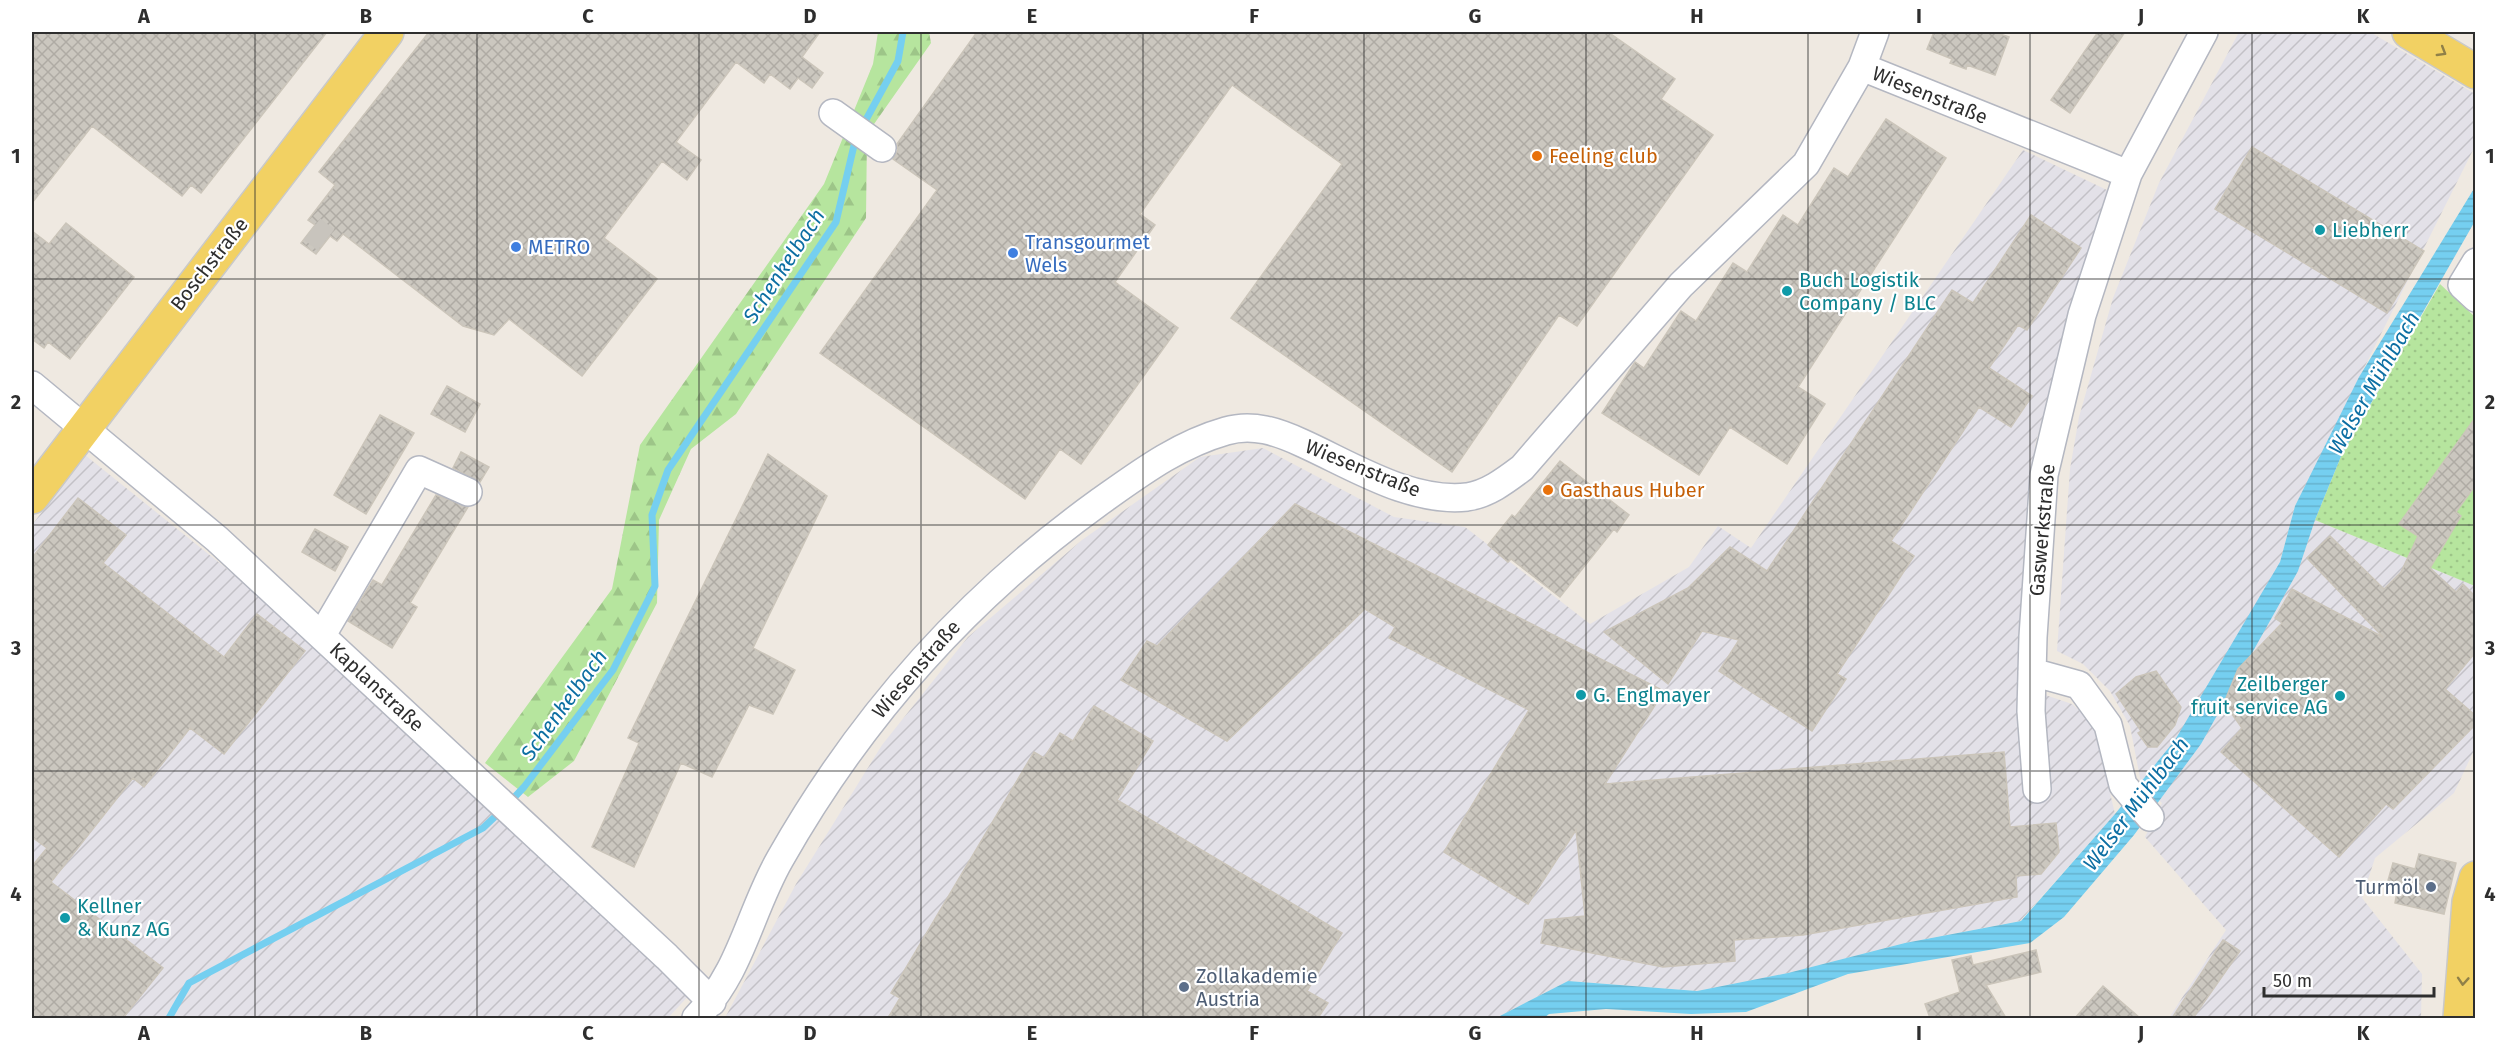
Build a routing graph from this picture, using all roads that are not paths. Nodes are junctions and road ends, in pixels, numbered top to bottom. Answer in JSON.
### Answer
{"nodes":[{"id":1,"x":387,"y":32,"type":"edge"},
{"id":2,"x":1875,"y":32,"type":"edge"},
{"id":3,"x":2204,"y":32,"type":"edge"},
{"id":4,"x":2409,"y":32,"type":"edge"},
{"id":5,"x":1862,"y":68,"type":"junction"},
{"id":6,"x":2475,"y":72,"type":"edge"},
{"id":7,"x":833,"y":113,"type":"dead end"},
{"id":8,"x":882,"y":148,"type":"dead end"},
{"id":9,"x":2128,"y":174,"type":"junction"},
{"id":10,"x":2475,"y":262,"type":"edge"},
{"id":11,"x":2475,"y":298,"type":"edge"},
{"id":12,"x":32,"y":385,"type":"edge"},
{"id":13,"x":83,"y":428,"type":"junction"},
{"id":14,"x":468,"y":492,"type":"dead end"},
{"id":15,"x":32,"y":496,"type":"edge"},
{"id":16,"x":322,"y":635,"type":"junction"},
{"id":17,"x":2032,"y":672,"type":"junction"},
{"id":18,"x":2037,"y":789,"type":"dead end"},
{"id":19,"x":2150,"y":818,"type":"dead end"},
{"id":20,"x":2475,"y":878,"type":"edge"},
{"id":21,"x":704,"y":1010,"type":"edge"},
{"id":22,"x":2460,"y":1018,"type":"edge"}],
"edges":[{"from":1,"to":13,"type":"main road","name":"Boschstraße"},
{"from":2,"to":5,"type":"street"},
{"from":3,"to":9,"type":"street"},
{"from":4,"to":6,"type":"main road","one_way":true},
{"from":5,"to":9,"type":"street","name":"Wiesenstraße"},
{"from":5,"to":21,"type":"street","name":"Wiesenstraße"},
{"from":7,"to":8,"type":"street"},
{"from":9,"to":17,"type":"street","name":"Gaswerkstraße"},
{"from":10,"to":11,"type":"street"},
{"from":12,"to":13,"type":"street","name":"Kaplanstraße"},
{"from":13,"to":15,"type":"main road","name":"Boschstraße"},
{"from":13,"to":16,"type":"street","name":"Kaplanstraße"},
{"from":14,"to":16,"type":"street"},
{"from":16,"to":21,"type":"street","name":"Kaplanstraße"},
{"from":17,"to":18,"type":"street","name":"Gaswerkstraße"},
{"from":17,"to":19,"type":"street"},
{"from":20,"to":22,"type":"main road","one_way":true}]}
